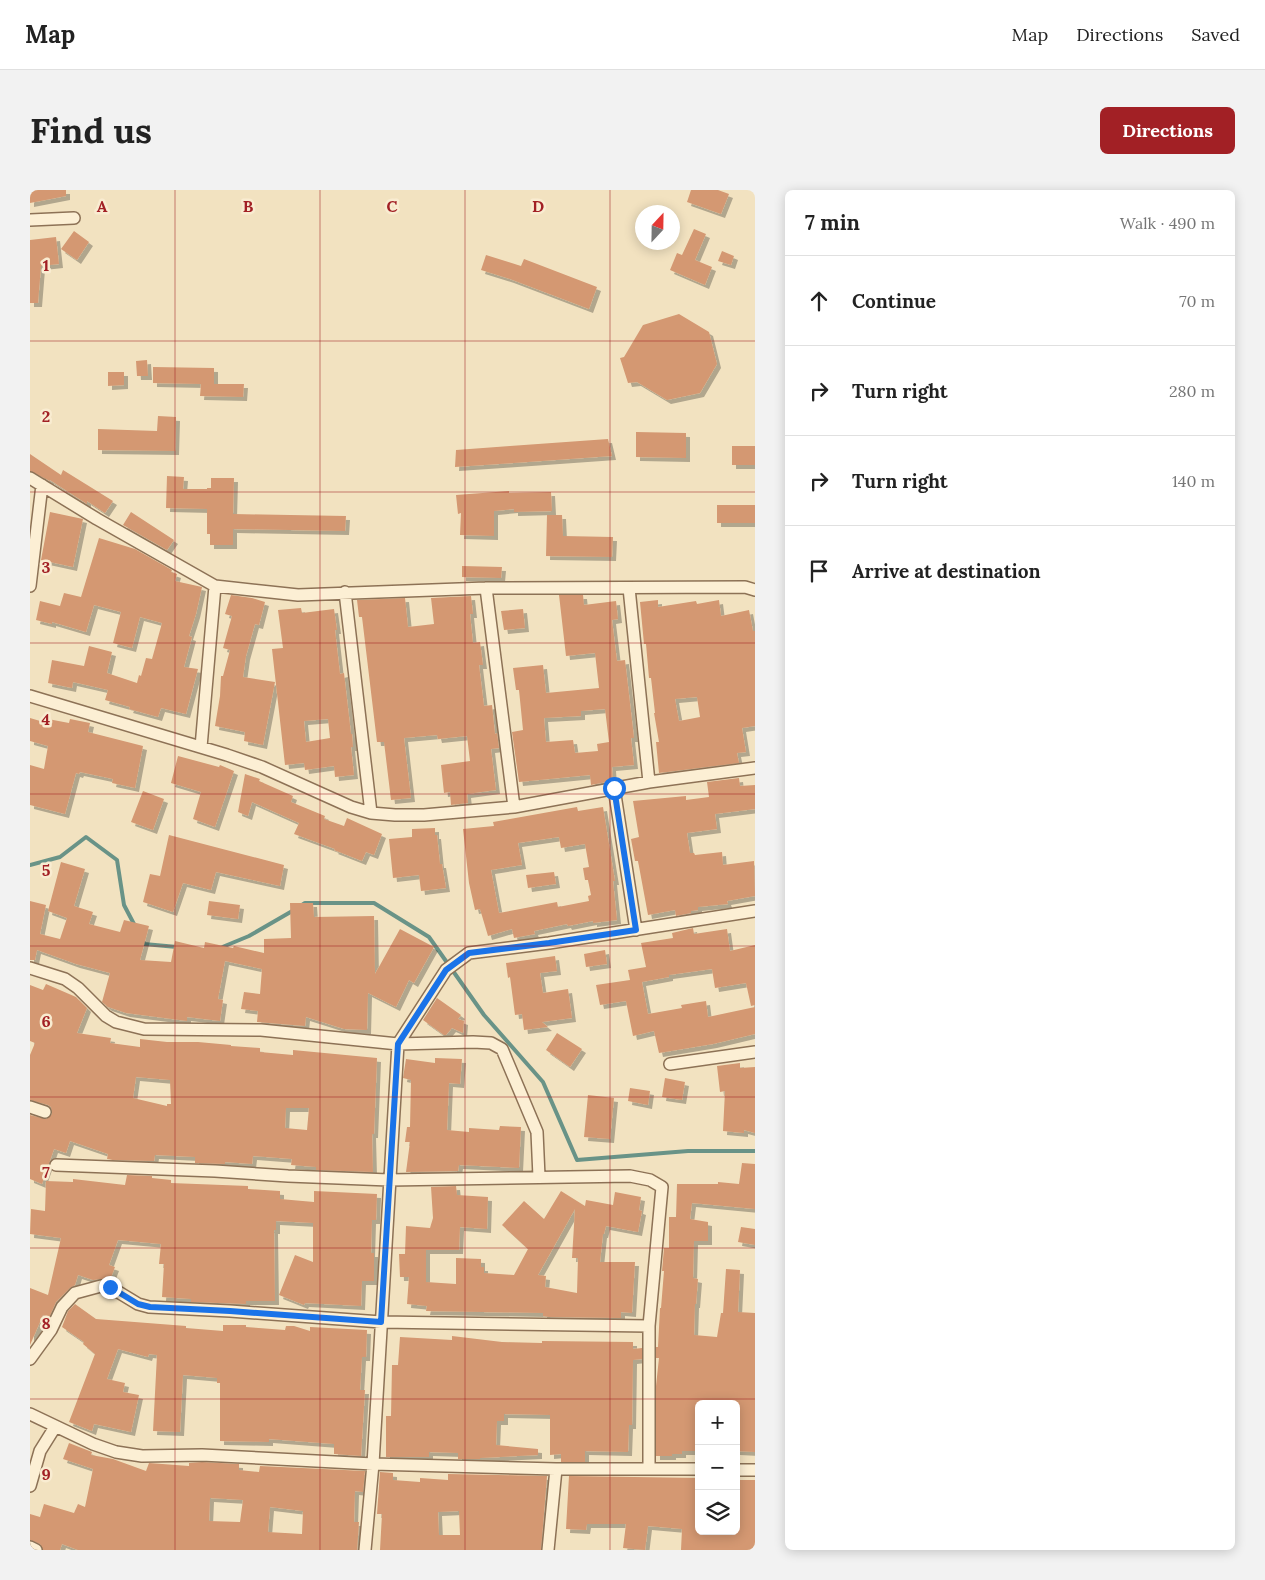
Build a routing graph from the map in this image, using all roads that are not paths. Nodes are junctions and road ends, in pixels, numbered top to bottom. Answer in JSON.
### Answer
{"nodes":[{"id":1,"x":74,"y":218,"type":"dead end"},
{"id":2,"x":30,"y":220,"type":"edge"},
{"id":3,"x":30,"y":478,"type":"edge"},
{"id":4,"x":42,"y":485,"type":"junction"},
{"id":5,"x":30,"y":586,"type":"edge"},
{"id":6,"x":216,"y":586,"type":"junction"},
{"id":7,"x":486,"y":588,"type":"junction"},
{"id":8,"x":629,"y":588,"type":"junction"},
{"id":9,"x":755,"y":590,"type":"edge"},
{"id":10,"x":345,"y":592,"type":"junction"},
{"id":11,"x":30,"y":696,"type":"edge"},
{"id":12,"x":201,"y":747,"type":"junction"},
{"id":13,"x":755,"y":768,"type":"edge"},
{"id":14,"x":649,"y":782,"type":"junction"},
{"id":15,"x":614,"y":788,"type":"junction"},
{"id":16,"x":514,"y":806,"type":"junction"},
{"id":17,"x":371,"y":813,"type":"junction"},
{"id":18,"x":755,"y":911,"type":"edge"},
{"id":19,"x":636,"y":930,"type":"junction"},
{"id":20,"x":30,"y":968,"type":"edge"},
{"id":21,"x":398,"y":1044,"type":"junction"},
{"id":22,"x":755,"y":1052,"type":"edge"},
{"id":23,"x":670,"y":1064,"type":"dead end"},
{"id":24,"x":30,"y":1107,"type":"edge"},
{"id":25,"x":45,"y":1112,"type":"dead end"},
{"id":26,"x":56,"y":1165,"type":"dead end"},
{"id":27,"x":539,"y":1177,"type":"junction"},
{"id":28,"x":389,"y":1180,"type":"junction"},
{"id":29,"x":381,"y":1322,"type":"junction"},
{"id":30,"x":649,"y":1326,"type":"junction"},
{"id":31,"x":30,"y":1359,"type":"edge"},
{"id":32,"x":30,"y":1414,"type":"edge"},
{"id":33,"x":55,"y":1427,"type":"junction"},
{"id":34,"x":373,"y":1464,"type":"junction"},
{"id":35,"x":649,"y":1468,"type":"junction"},
{"id":36,"x":556,"y":1469,"type":"junction"},
{"id":37,"x":695,"y":1469,"type":"edge"},
{"id":38,"x":740,"y":1470,"type":"edge"},
{"id":39,"x":755,"y":1470,"type":"edge"},
{"id":40,"x":30,"y":1486,"type":"edge"},
{"id":41,"x":30,"y":1547,"type":"edge"},
{"id":42,"x":36,"y":1550,"type":"edge"},
{"id":43,"x":366,"y":1550,"type":"edge"},
{"id":44,"x":548,"y":1550,"type":"edge"}],
"edges":[{"from":1,"to":2,"type":"street"},
{"from":3,"to":4,"type":"street"},
{"from":4,"to":5,"type":"street"},
{"from":4,"to":6,"type":"street"},
{"from":6,"to":10,"type":"street"},
{"from":6,"to":12,"type":"street"},
{"from":7,"to":8,"type":"street"},
{"from":7,"to":10,"type":"street"},
{"from":7,"to":16,"type":"street"},
{"from":8,"to":9,"type":"street"},
{"from":8,"to":14,"type":"street"},
{"from":10,"to":17,"type":"street"},
{"from":11,"to":12,"type":"street"},
{"from":12,"to":17,"type":"street"},
{"from":13,"to":14,"type":"street"},
{"from":14,"to":15,"type":"street"},
{"from":15,"to":16,"type":"street"},
{"from":15,"to":19,"type":"street"},
{"from":16,"to":17,"type":"street"},
{"from":18,"to":19,"type":"street"},
{"from":19,"to":21,"type":"street"},
{"from":20,"to":21,"type":"street"},
{"from":21,"to":27,"type":"street"},
{"from":21,"to":28,"type":"street"},
{"from":22,"to":23,"type":"street"},
{"from":24,"to":25,"type":"street"},
{"from":26,"to":28,"type":"street"},
{"from":27,"to":28,"type":"street"},
{"from":27,"to":30,"type":"street"},
{"from":28,"to":29,"type":"street"},
{"from":29,"to":30,"type":"street"},
{"from":29,"to":31,"type":"street"},
{"from":29,"to":34,"type":"street"},
{"from":30,"to":35,"type":"street"},
{"from":32,"to":33,"type":"street"},
{"from":33,"to":34,"type":"street"},
{"from":33,"to":40,"type":"street"},
{"from":34,"to":36,"type":"street"},
{"from":34,"to":43,"type":"street"},
{"from":35,"to":36,"type":"street"},
{"from":35,"to":37,"type":"street"},
{"from":36,"to":44,"type":"street"},
{"from":38,"to":39,"type":"street"},
{"from":41,"to":42,"type":"street"}]}
